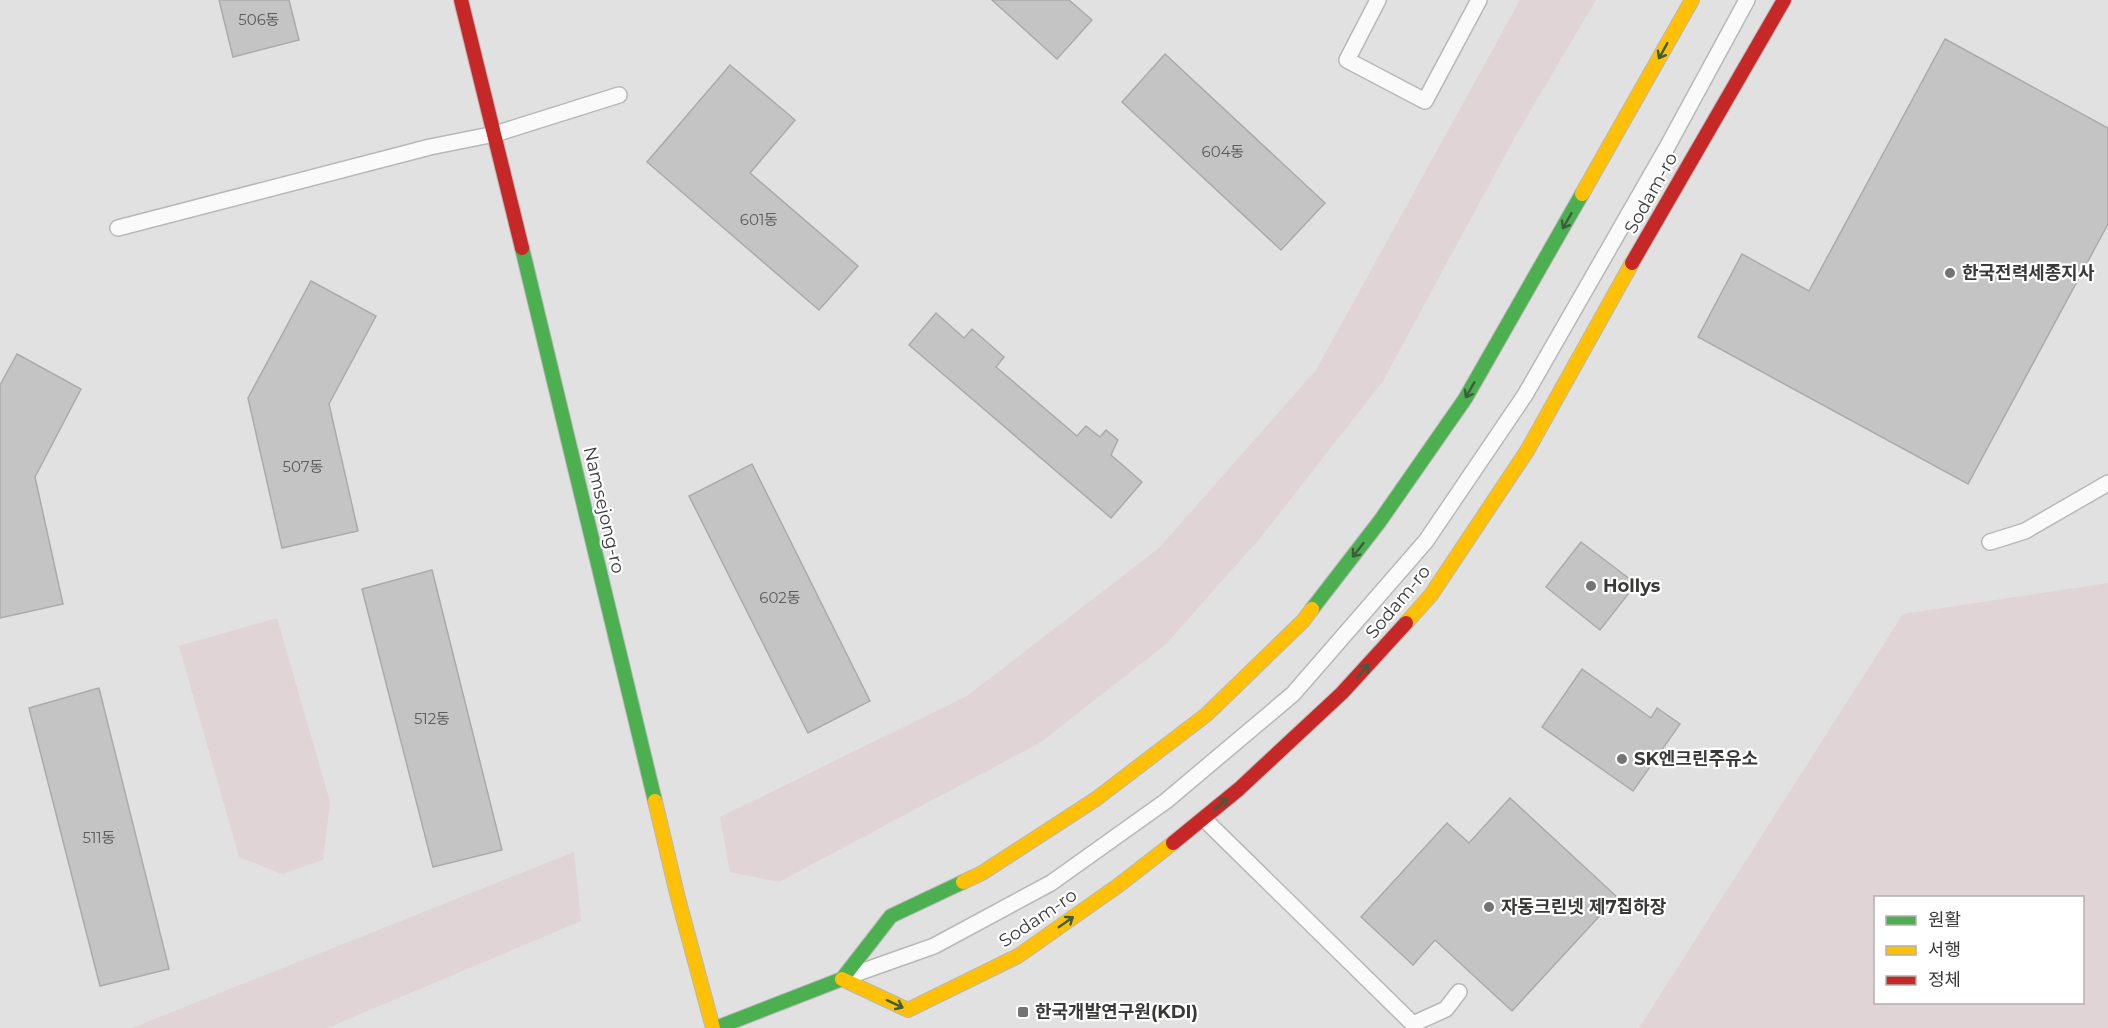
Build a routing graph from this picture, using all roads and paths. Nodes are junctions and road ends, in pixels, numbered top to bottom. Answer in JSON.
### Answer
{"nodes":[{"id":1,"x":461,"y":0,"type":"edge"},
{"id":2,"x":1378,"y":0,"type":"edge"},
{"id":3,"x":1479,"y":0,"type":"edge"},
{"id":4,"x":1692,"y":0,"type":"edge"},
{"id":5,"x":1747,"y":0,"type":"edge"},
{"id":6,"x":1784,"y":0,"type":"edge"},
{"id":7,"x":619,"y":94,"type":"dead end"},
{"id":8,"x":495,"y":134,"type":"junction"},
{"id":9,"x":118,"y":228,"type":"dead end"},
{"id":10,"x":2108,"y":483,"type":"edge"},
{"id":11,"x":1990,"y":542,"type":"dead end"},
{"id":12,"x":1203,"y":819,"type":"junction"},
{"id":13,"x":842,"y":979,"type":"junction"},
{"id":14,"x":1459,"y":992,"type":"dead end"},
{"id":15,"x":715,"y":1028,"type":"edge"}],
"edges":[{"from":1,"to":8,"type":"street","name":"Namsejong-ro"},
{"from":2,"to":3,"type":"lane"},
{"from":4,"to":13,"type":"street","one_way":true},
{"from":5,"to":13,"type":"lane"},
{"from":12,"to":6,"type":"street","name":"Sodam-ro","one_way":true},
{"from":7,"to":8,"type":"lane"},
{"from":8,"to":9,"type":"lane"},
{"from":8,"to":15,"type":"street","name":"Namsejong-ro"},
{"from":10,"to":11,"type":"lane"},
{"from":13,"to":12,"type":"street","name":"Sodam-ro","one_way":true},
{"from":12,"to":14,"type":"lane"},
{"from":13,"to":15,"type":"street"}]}
